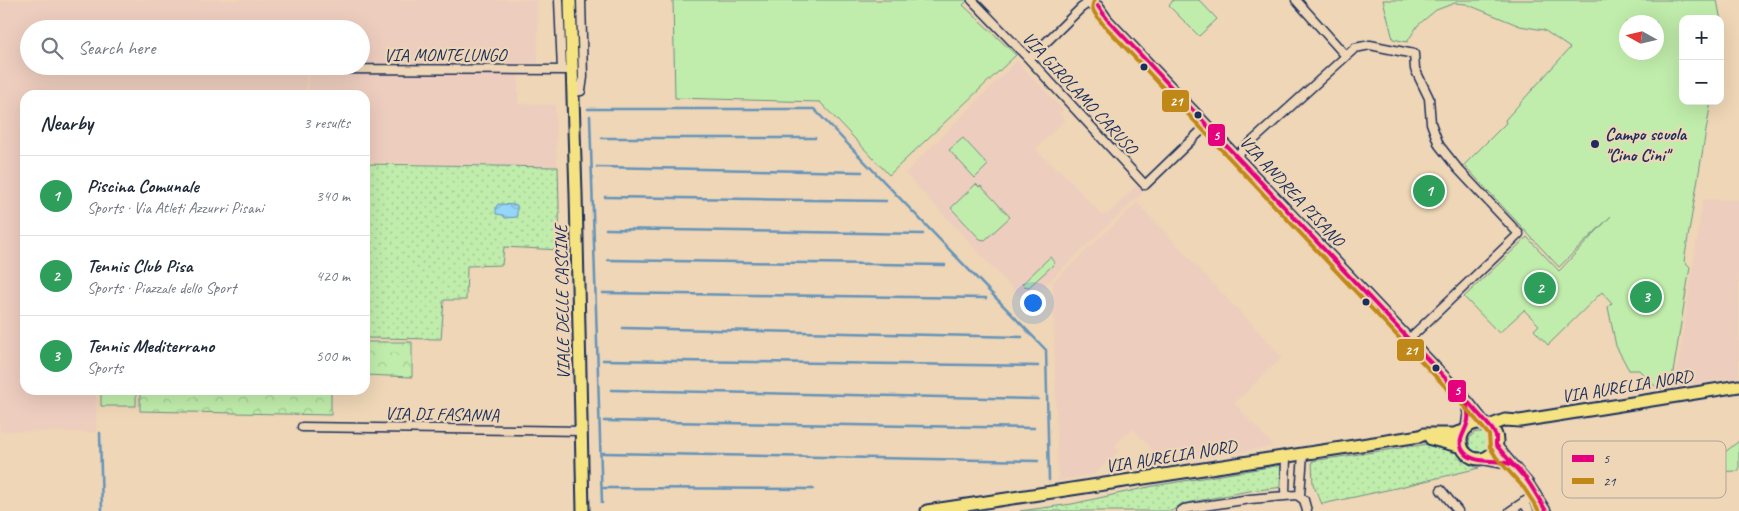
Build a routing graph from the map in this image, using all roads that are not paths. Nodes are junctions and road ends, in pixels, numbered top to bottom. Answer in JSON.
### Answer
{"nodes":[{"id":1,"x":559,"y":0,"type":"edge"},
{"id":2,"x":570,"y":0,"type":"edge"},
{"id":3,"x":581,"y":0,"type":"edge"},
{"id":4,"x":972,"y":0,"type":"edge"},
{"id":5,"x":1296,"y":0,"type":"edge"},
{"id":6,"x":1088,"y":2,"type":"edge"},
{"id":7,"x":1101,"y":3,"type":"edge"},
{"id":8,"x":1346,"y":56,"type":"junction"},
{"id":9,"x":1029,"y":59,"type":"junction"},
{"id":10,"x":370,"y":69,"type":"edge"},
{"id":11,"x":567,"y":70,"type":"junction"},
{"id":12,"x":572,"y":92,"type":"junction"},
{"id":13,"x":1207,"y":125,"type":"junction"},
{"id":14,"x":1236,"y":156,"type":"junction"},
{"id":15,"x":1409,"y":339,"type":"junction"},
{"id":16,"x":1739,"y":386,"type":"edge"},
{"id":17,"x":1464,"y":398,"type":"junction"},
{"id":18,"x":1520,"y":421,"type":"junction"},
{"id":19,"x":1488,"y":426,"type":"junction"},
{"id":20,"x":302,"y":427,"type":"dead end"},
{"id":21,"x":1465,"y":430,"type":"junction"},
{"id":22,"x":582,"y":431,"type":"junction"},
{"id":23,"x":1420,"y":436,"type":"junction"},
{"id":24,"x":1497,"y":443,"type":"junction"},
{"id":25,"x":1462,"y":447,"type":"junction"},
{"id":26,"x":1303,"y":454,"type":"junction"},
{"id":27,"x":1286,"y":456,"type":"junction"},
{"id":28,"x":1480,"y":460,"type":"junction"},
{"id":29,"x":1512,"y":465,"type":"junction"},
{"id":30,"x":1441,"y":490,"type":"dead end"},
{"id":31,"x":1536,"y":494,"type":"junction"},
{"id":32,"x":1285,"y":495,"type":"junction"},
{"id":33,"x":1300,"y":496,"type":"junction"},
{"id":34,"x":1523,"y":502,"type":"junction"},
{"id":35,"x":583,"y":511,"type":"edge"},
{"id":36,"x":927,"y":511,"type":"edge"},
{"id":37,"x":1181,"y":511,"type":"edge"},
{"id":38,"x":1307,"y":511,"type":"edge"},
{"id":39,"x":1458,"y":511,"type":"edge"},
{"id":40,"x":1510,"y":511,"type":"edge"},
{"id":41,"x":1529,"y":511,"type":"edge"},
{"id":42,"x":1546,"y":511,"type":"edge"}],
"edges":[{"from":1,"to":11,"type":"street","name":"VIALE DELLE CASCINE"},
{"from":2,"to":11,"type":"main road","name":"VIALE DELLE CASCINE"},
{"from":3,"to":12,"type":"street"},
{"from":4,"to":9,"type":"street","name":"VIA GIROLAMO CARUSO"},
{"from":5,"to":8,"type":"street"},
{"from":6,"to":7,"type":"street","name":"VIA ANDREA PISANO"},
{"from":6,"to":9,"type":"street"},
{"from":7,"to":13,"type":"street","name":"VIA ANDREA PISANO"},
{"from":8,"to":14,"type":"street"},
{"from":8,"to":15,"type":"street"},
{"from":9,"to":13,"type":"street","name":"VIA GIROLAMO CARUSO"},
{"from":10,"to":11,"type":"street","name":"VIA MONTELUNGO"},
{"from":11,"to":12,"type":"main road","name":"VIALE DELLE CASCINE"},
{"from":12,"to":22,"type":"main road","name":"VIALE DELLE CASCINE"},
{"from":13,"to":14,"type":"street","name":"VIA ANDREA PISANO"},
{"from":14,"to":15,"type":"street","name":"VIA ANDREA PISANO"},
{"from":15,"to":17,"type":"street","name":"VIA ANDREA PISANO"},
{"from":16,"to":18,"type":"main road","name":"VIA AURELIA NORD"},
{"from":17,"to":19,"type":"street","name":"VIA ANDREA PISANO"},
{"from":17,"to":21,"type":"street"},
{"from":18,"to":19,"type":"main road","name":"VIA AURELIA NORD"},
{"from":18,"to":24,"type":"main road"},
{"from":19,"to":21,"type":"main road"},
{"from":19,"to":24,"type":"main road"},
{"from":20,"to":22,"type":"street","name":"VIA DI FASANNA"},
{"from":21,"to":23,"type":"main road","name":"VIA AURELIA NORD"},
{"from":21,"to":25,"type":"main road"},
{"from":22,"to":35,"type":"main road","name":"VIALE DELLE CASCINE"},
{"from":23,"to":25,"type":"main road"},
{"from":23,"to":26,"type":"main road","name":"VIA AURELIA NORD"},
{"from":24,"to":28,"type":"main road"},
{"from":24,"to":29,"type":"street"},
{"from":25,"to":28,"type":"main road"},
{"from":26,"to":27,"type":"main road","name":"VIA AURELIA NORD"},
{"from":26,"to":33,"type":"street"},
{"from":27,"to":32,"type":"street"},
{"from":27,"to":36,"type":"main road","name":"VIA AURELIA NORD"},
{"from":28,"to":29,"type":"street"},
{"from":29,"to":31,"type":"street"},
{"from":30,"to":39,"type":"street"},
{"from":31,"to":34,"type":"street"},
{"from":31,"to":42,"type":"street"},
{"from":32,"to":33,"type":"street"},
{"from":32,"to":37,"type":"street"},
{"from":33,"to":38,"type":"street"},
{"from":34,"to":40,"type":"street"},
{"from":34,"to":41,"type":"street"}]}
